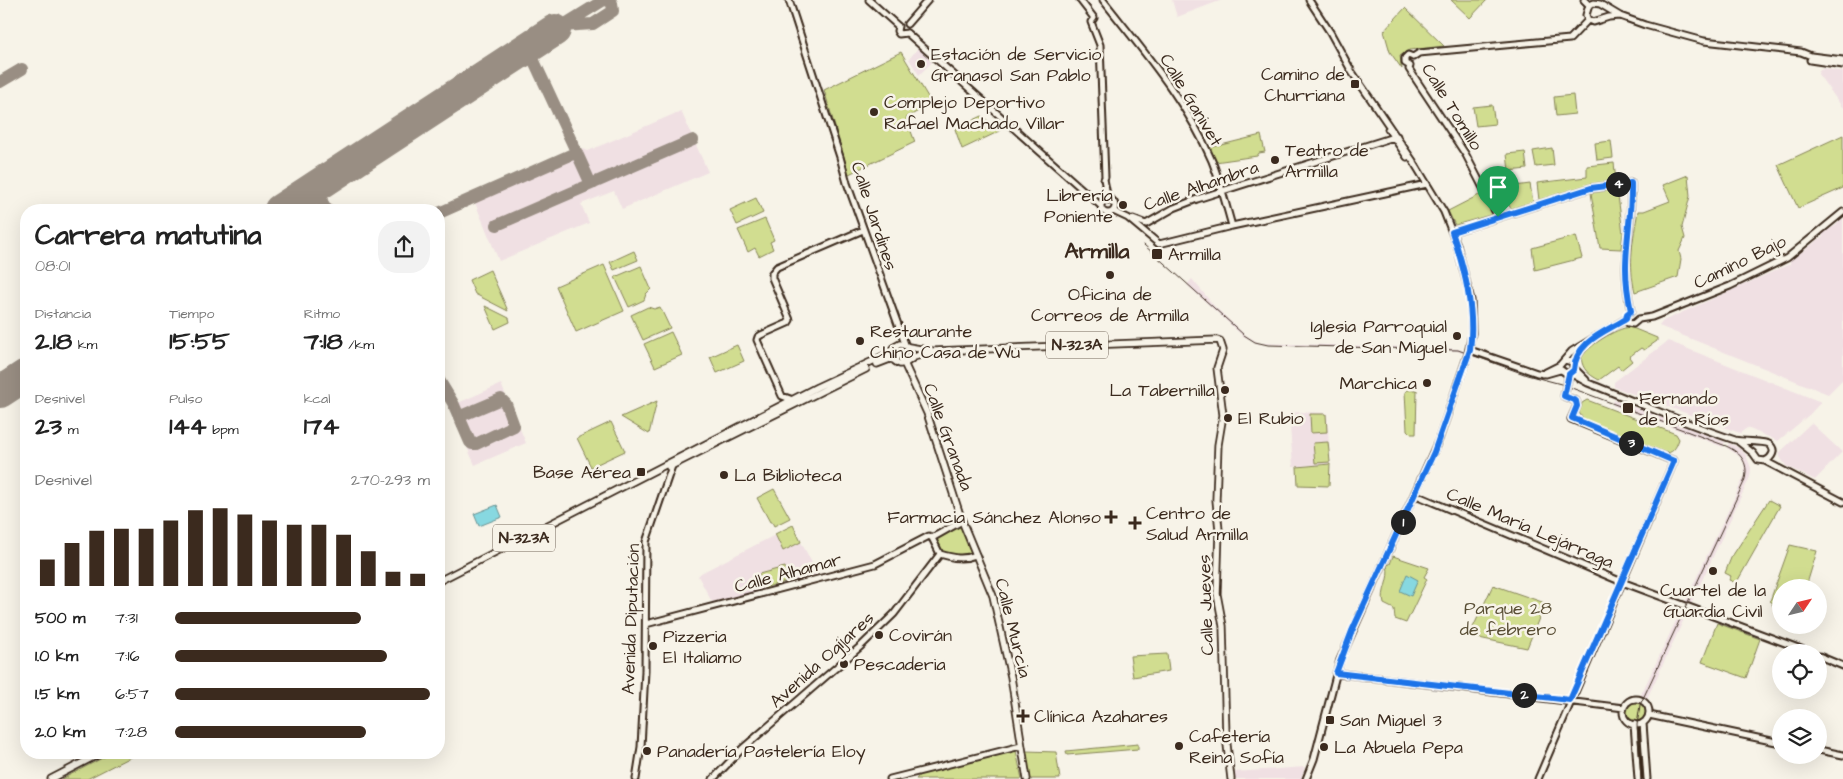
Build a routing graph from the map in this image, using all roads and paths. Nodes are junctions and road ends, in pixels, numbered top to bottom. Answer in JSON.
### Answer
{"nodes":[{"id":1,"x":788,"y":0,"type":"edge"},
{"id":2,"x":869,"y":0,"type":"edge"},
{"id":3,"x":928,"y":0,"type":"edge"},
{"id":4,"x":1080,"y":0,"type":"edge"},
{"id":5,"x":1103,"y":0,"type":"edge"},
{"id":6,"x":1309,"y":0,"type":"edge"},
{"id":7,"x":1584,"y":0,"type":"edge"},
{"id":8,"x":1589,"y":5,"type":"junction"},
{"id":9,"x":1603,"y":7,"type":"junction"},
{"id":10,"x":1620,"y":16,"type":"junction"},
{"id":11,"x":1588,"y":20,"type":"junction"},
{"id":12,"x":1602,"y":20,"type":"junction"},
{"id":13,"x":907,"y":24,"type":"junction"},
{"id":14,"x":898,"y":26,"type":"junction"},
{"id":15,"x":907,"y":33,"type":"junction"},
{"id":16,"x":1413,"y":56,"type":"junction"},
{"id":17,"x":1807,"y":57,"type":"junction"},
{"id":18,"x":1843,"y":60,"type":"edge"},
{"id":19,"x":1843,"y":65,"type":"edge"},
{"id":20,"x":1410,"y":66,"type":"junction"},
{"id":21,"x":1395,"y":138,"type":"junction"},
{"id":22,"x":1420,"y":172,"type":"junction"},
{"id":23,"x":1427,"y":184,"type":"junction"},
{"id":24,"x":1221,"y":192,"type":"junction"},
{"id":25,"x":1108,"y":200,"type":"junction"},
{"id":26,"x":1102,"y":206,"type":"junction"},
{"id":27,"x":1113,"y":211,"type":"junction"},
{"id":28,"x":1843,"y":212,"type":"edge"},
{"id":29,"x":1498,"y":217,"type":"junction"},
{"id":30,"x":1128,"y":218,"type":"junction"},
{"id":31,"x":1232,"y":226,"type":"junction"},
{"id":32,"x":863,"y":230,"type":"junction"},
{"id":33,"x":1452,"y":232,"type":"junction"},
{"id":34,"x":1631,"y":311,"type":"junction"},
{"id":35,"x":1639,"y":318,"type":"junction"},
{"id":36,"x":1626,"y":319,"type":"junction"},
{"id":37,"x":1585,"y":344,"type":"junction"},
{"id":38,"x":907,"y":346,"type":"junction"},
{"id":39,"x":1470,"y":350,"type":"junction"},
{"id":40,"x":934,"y":351,"type":"junction"},
{"id":41,"x":892,"y":352,"type":"junction"},
{"id":42,"x":894,"y":360,"type":"junction"},
{"id":43,"x":1565,"y":360,"type":"junction"},
{"id":44,"x":907,"y":361,"type":"junction"},
{"id":45,"x":1574,"y":366,"type":"junction"},
{"id":46,"x":1561,"y":369,"type":"junction"},
{"id":47,"x":1570,"y":374,"type":"junction"},
{"id":48,"x":1566,"y":385,"type":"junction"},
{"id":49,"x":1594,"y":386,"type":"junction"},
{"id":50,"x":810,"y":395,"type":"junction"},
{"id":51,"x":782,"y":396,"type":"junction"},
{"id":52,"x":791,"y":400,"type":"junction"},
{"id":53,"x":776,"y":408,"type":"junction"},
{"id":54,"x":1736,"y":440,"type":"junction"},
{"id":55,"x":1758,"y":443,"type":"junction"},
{"id":56,"x":1753,"y":453,"type":"junction"},
{"id":57,"x":1772,"y":456,"type":"junction"},
{"id":58,"x":1765,"y":462,"type":"junction"},
{"id":59,"x":673,"y":463,"type":"junction"},
{"id":60,"x":1783,"y":470,"type":"junction"},
{"id":61,"x":1416,"y":495,"type":"junction"},
{"id":62,"x":1843,"y":502,"type":"edge"},
{"id":63,"x":962,"y":521,"type":"junction"},
{"id":64,"x":932,"y":538,"type":"junction"},
{"id":65,"x":940,"y":554,"type":"junction"},
{"id":66,"x":976,"y":555,"type":"junction"},
{"id":67,"x":445,"y":579,"type":"edge"},
{"id":68,"x":1622,"y":582,"type":"junction"},
{"id":69,"x":646,"y":624,"type":"junction"},
{"id":70,"x":1788,"y":644,"type":"edge"},
{"id":71,"x":1827,"y":659,"type":"edge"},
{"id":72,"x":1843,"y":666,"type":"edge"},
{"id":73,"x":1336,"y":673,"type":"junction"},
{"id":74,"x":1570,"y":700,"type":"junction"},
{"id":75,"x":1624,"y":708,"type":"junction"},
{"id":76,"x":1649,"y":715,"type":"junction"},
{"id":77,"x":1643,"y":722,"type":"junction"},
{"id":78,"x":1634,"y":724,"type":"junction"},
{"id":79,"x":1772,"y":741,"type":"edge"},
{"id":80,"x":1021,"y":744,"type":"junction"},
{"id":81,"x":1827,"y":752,"type":"edge"},
{"id":82,"x":1843,"y":755,"type":"edge"},
{"id":83,"x":90,"y":759,"type":"edge"},
{"id":84,"x":51,"y":779,"type":"edge"},
{"id":85,"x":636,"y":779,"type":"edge"},
{"id":86,"x":713,"y":779,"type":"edge"},
{"id":87,"x":890,"y":779,"type":"edge"},
{"id":88,"x":1026,"y":779,"type":"edge"},
{"id":89,"x":1230,"y":779,"type":"edge"},
{"id":90,"x":1306,"y":779,"type":"edge"},
{"id":91,"x":1538,"y":779,"type":"edge"},
{"id":92,"x":1638,"y":779,"type":"edge"},
{"id":93,"x":1647,"y":779,"type":"edge"}],
"edges":[{"from":1,"to":32,"type":"street","name":"Calle Jardines"},
{"from":2,"to":14,"type":"street"},
{"from":3,"to":13,"type":"street"},
{"from":4,"to":25,"type":"street"},
{"from":5,"to":24,"type":"street","name":"Calle Ganivet"},
{"from":6,"to":21,"type":"street"},
{"from":7,"to":8,"type":"street"},
{"from":8,"to":9,"type":"street"},
{"from":8,"to":11,"type":"street"},
{"from":9,"to":10,"type":"street"},
{"from":9,"to":12,"type":"street"},
{"from":10,"to":12,"type":"street"},
{"from":10,"to":17,"type":"street"},
{"from":11,"to":12,"type":"street"},
{"from":11,"to":16,"type":"street"},
{"from":13,"to":14,"type":"street"},
{"from":13,"to":15,"type":"street"},
{"from":14,"to":15,"type":"street"},
{"from":15,"to":26,"type":"street"},
{"from":16,"to":20,"type":"street"},
{"from":16,"to":20,"type":"street"},
{"from":17,"to":18,"type":"street"},
{"from":17,"to":19,"type":"street"},
{"from":20,"to":29,"type":"street","name":"Calle Tomillo"},
{"from":21,"to":22,"type":"street"},
{"from":21,"to":22,"type":"street"},
{"from":21,"to":24,"type":"street","name":"Calle Alhambra"},
{"from":22,"to":23,"type":"street"},
{"from":23,"to":31,"type":"street"},
{"from":23,"to":33,"type":"street"},
{"from":24,"to":30,"type":"street","name":"Calle Alhambra"},
{"from":24,"to":31,"type":"street","name":"Calle Ganivet"},
{"from":25,"to":26,"type":"street"},
{"from":25,"to":27,"type":"street"},
{"from":26,"to":27,"type":"street"},
{"from":27,"to":30,"type":"street"},
{"from":28,"to":35,"type":"street","name":"Camino Bajo"},
{"from":29,"to":33,"type":"street"},
{"from":29,"to":34,"type":"street"},
{"from":30,"to":31,"type":"street"},
{"from":32,"to":38,"type":"street","name":"Calle Jardines"},
{"from":32,"to":51,"type":"street"},
{"from":33,"to":39,"type":"street"},
{"from":34,"to":35,"type":"street"},
{"from":34,"to":36,"type":"street"},
{"from":35,"to":36,"type":"street"},
{"from":36,"to":37,"type":"street"},
{"from":37,"to":43,"type":"street"},
{"from":37,"to":45,"type":"street"},
{"from":38,"to":40,"type":"main road","number":"N-323A"},
{"from":38,"to":41,"type":"main road","number":"N-323A"},
{"from":38,"to":44,"type":"main road"},
{"from":39,"to":46,"type":"street"},
{"from":39,"to":61,"type":"street"},
{"from":40,"to":44,"type":"main road","number":"N-323A"},
{"from":40,"to":89,"type":"main road","name":"Calle Jueves","number":"N-323A"},
{"from":41,"to":42,"type":"main road"},
{"from":41,"to":52,"type":"main road","number":"N-323A"},
{"from":42,"to":44,"type":"main road"},
{"from":42,"to":50,"type":"main road","number":"N-323A"},
{"from":43,"to":45,"type":"street"},
{"from":43,"to":46,"type":"street"},
{"from":44,"to":63,"type":"main road","name":"Calle Granada"},
{"from":45,"to":47,"type":"street"},
{"from":45,"to":49,"type":"street"},
{"from":46,"to":47,"type":"street"},
{"from":46,"to":48,"type":"street"},
{"from":47,"to":48,"type":"street"},
{"from":47,"to":49,"type":"street"},
{"from":48,"to":68,"type":"street"},
{"from":49,"to":54,"type":"street"},
{"from":50,"to":52,"type":"street"},
{"from":50,"to":59,"type":"main road","number":"N-323A"},
{"from":51,"to":52,"type":"street"},
{"from":51,"to":53,"type":"street"},
{"from":52,"to":53,"type":"main road","number":"N-323A"},
{"from":53,"to":59,"type":"main road","number":"N-323A"},
{"from":54,"to":55,"type":"street"},
{"from":54,"to":56,"type":"street"},
{"from":55,"to":56,"type":"street"},
{"from":55,"to":57,"type":"street"},
{"from":56,"to":58,"type":"street"},
{"from":57,"to":58,"type":"street"},
{"from":57,"to":60,"type":"street"},
{"from":58,"to":60,"type":"street"},
{"from":59,"to":67,"type":"main road","number":"N-323A"},
{"from":59,"to":69,"type":"street","name":"Avenida Diputación"},
{"from":60,"to":62,"type":"street"},
{"from":61,"to":68,"type":"street","name":"Calle María Lejárraga"},
{"from":61,"to":73,"type":"street"},
{"from":63,"to":64,"type":"street","name":"Calle Alhamar"},
{"from":63,"to":66,"type":"main road","name":"Calle Murcia"},
{"from":64,"to":65,"type":"street"},
{"from":64,"to":69,"type":"street","name":"Calle Alhamar"},
{"from":65,"to":66,"type":"street"},
{"from":65,"to":86,"type":"street","name":"Avenida Ogíjares"},
{"from":66,"to":80,"type":"main road","name":"Calle Murcia"},
{"from":68,"to":70,"type":"street","name":"Calle María Lejárraga"},
{"from":68,"to":74,"type":"street"},
{"from":69,"to":85,"type":"street","name":"Avenida Diputación"},
{"from":71,"to":72,"type":"street"},
{"from":73,"to":74,"type":"street"},
{"from":73,"to":90,"type":"street"},
{"from":74,"to":75,"type":"street"},
{"from":74,"to":91,"type":"street"},
{"from":75,"to":76,"type":"street"},
{"from":75,"to":78,"type":"street"},
{"from":76,"to":77,"type":"street"},
{"from":76,"to":79,"type":"street"},
{"from":77,"to":78,"type":"street"},
{"from":77,"to":93,"type":"street"},
{"from":78,"to":92,"type":"street"},
{"from":80,"to":87,"type":"street"},
{"from":80,"to":88,"type":"main road","name":"Calle Murcia"},
{"from":81,"to":82,"type":"street"},
{"from":83,"to":84,"type":"main road"}]}
